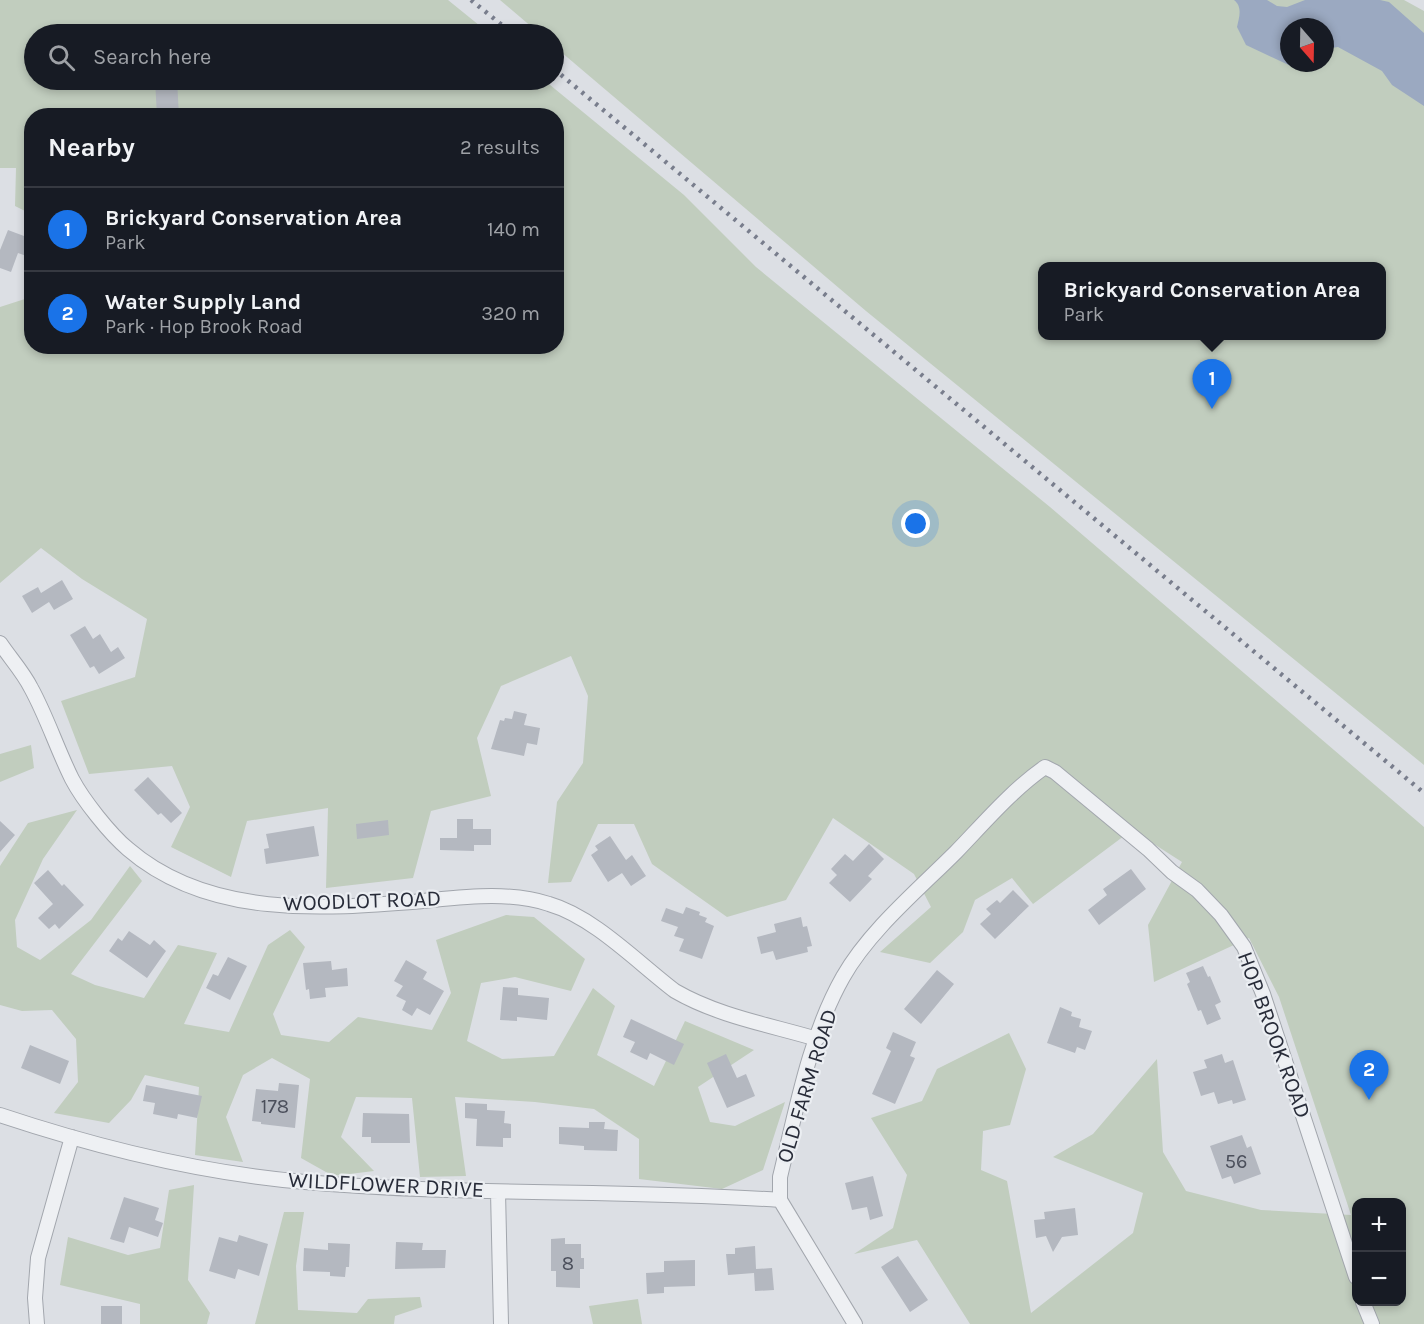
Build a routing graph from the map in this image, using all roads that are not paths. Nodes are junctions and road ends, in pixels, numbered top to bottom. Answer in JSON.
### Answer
{"nodes":[{"id":1,"x":0,"y":644,"type":"edge"},
{"id":2,"x":1045,"y":767,"type":"joint"},
{"id":3,"x":817,"y":1039,"type":"junction"},
{"id":4,"x":0,"y":1115,"type":"edge"},
{"id":5,"x":72,"y":1137,"type":"junction"},
{"id":6,"x":498,"y":1192,"type":"junction"},
{"id":7,"x":780,"y":1200,"type":"junction"},
{"id":8,"x":1352,"y":1265,"type":"edge"},
{"id":9,"x":1365,"y":1306,"type":"edge"},
{"id":10,"x":37,"y":1324,"type":"edge"},
{"id":11,"x":501,"y":1324,"type":"edge"},
{"id":12,"x":855,"y":1324,"type":"edge"},
{"id":13,"x":1372,"y":1324,"type":"edge"}],
"edges":[{"from":1,"to":3,"type":"street","name":"WOODLOT ROAD"},
{"from":2,"to":3,"type":"street","name":"OLD FARM ROAD"},
{"from":2,"to":8,"type":"street","name":"HOP BROOK ROAD"},
{"from":3,"to":7,"type":"street","name":"OLD FARM ROAD"},
{"from":4,"to":5,"type":"street","name":"WILDFLOWER DRIVE"},
{"from":5,"to":6,"type":"street","name":"WILDFLOWER DRIVE"},
{"from":5,"to":10,"type":"street"},
{"from":6,"to":7,"type":"street","name":"WILDFLOWER DRIVE"},
{"from":6,"to":11,"type":"street"},
{"from":7,"to":12,"type":"street"},
{"from":9,"to":13,"type":"street"}]}
